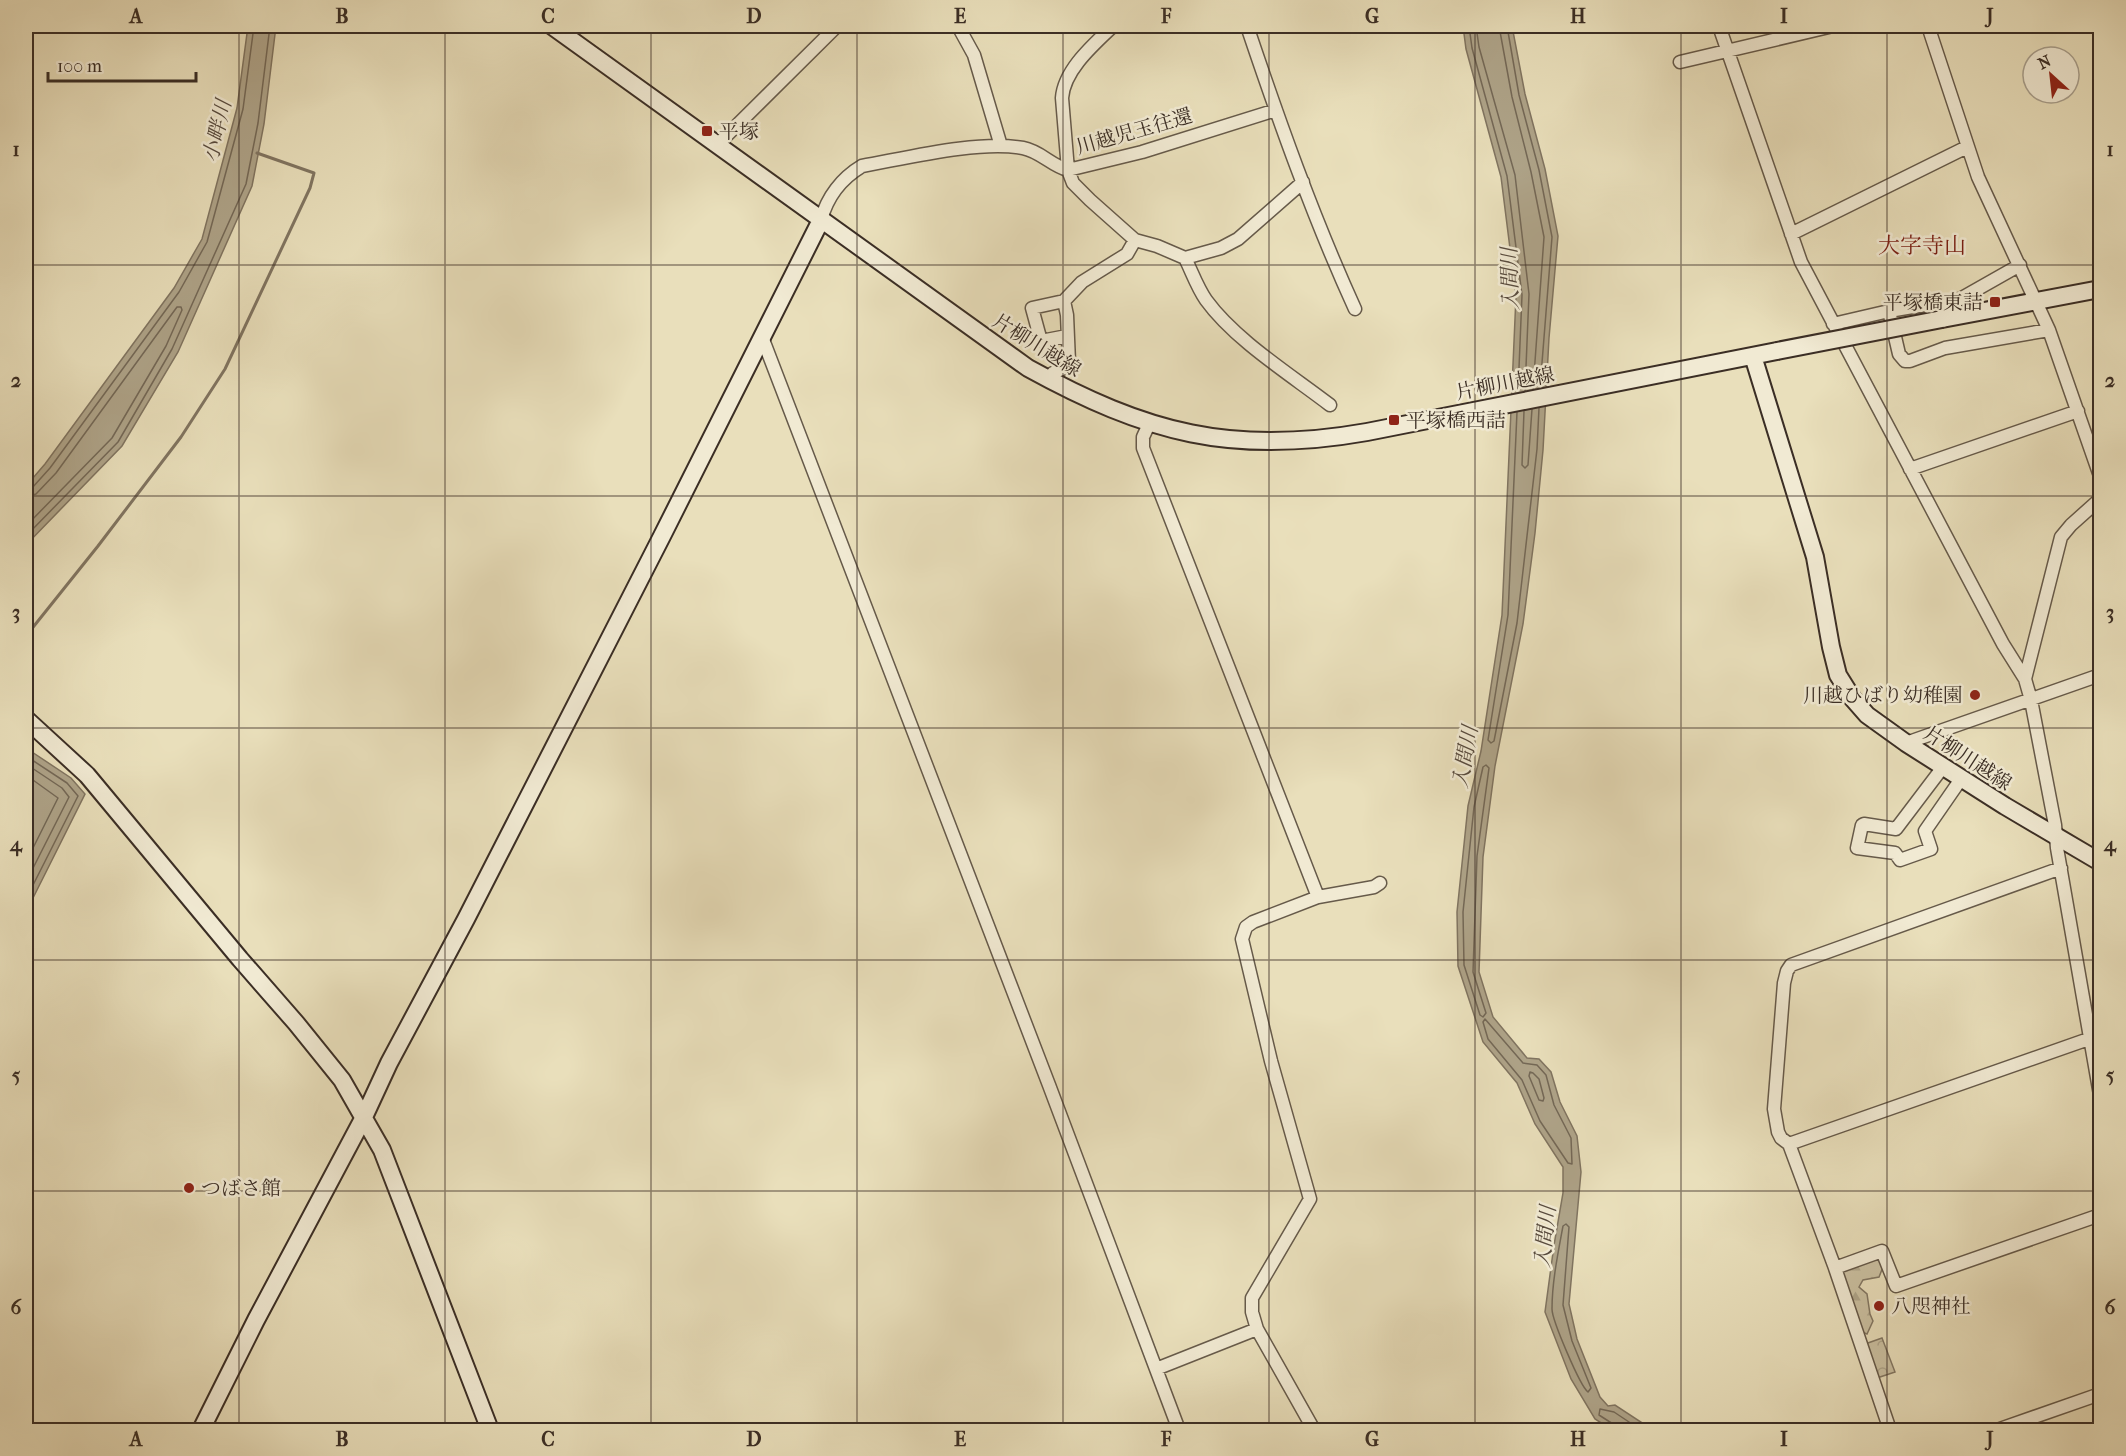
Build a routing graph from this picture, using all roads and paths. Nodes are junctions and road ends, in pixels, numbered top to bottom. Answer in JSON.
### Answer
{"nodes":[{"id":1,"x":552,"y":26,"type":"edge"},
{"id":2,"x":837,"y":26,"type":"edge"},
{"id":3,"x":958,"y":26,"type":"edge"},
{"id":4,"x":1113,"y":26,"type":"edge"},
{"id":5,"x":1248,"y":26,"type":"edge"},
{"id":6,"x":1719,"y":26,"type":"edge"},
{"id":7,"x":1833,"y":26,"type":"edge"},
{"id":8,"x":1928,"y":26,"type":"edge"},
{"id":9,"x":1729,"y":51,"type":"junction"},
{"id":10,"x":1680,"y":62,"type":"dead end"},
{"id":11,"x":1276,"y":110,"type":"junction"},
{"id":12,"x":717,"y":145,"type":"junction"},
{"id":13,"x":1001,"y":146,"type":"junction"},
{"id":14,"x":1967,"y":147,"type":"junction"},
{"id":15,"x":1068,"y":170,"type":"junction"},
{"id":16,"x":1303,"y":182,"type":"junction"},
{"id":17,"x":821,"y":220,"type":"junction"},
{"id":18,"x":1791,"y":234,"type":"junction"},
{"id":19,"x":1135,"y":240,"type":"junction"},
{"id":20,"x":1185,"y":258,"type":"junction"},
{"id":21,"x":2020,"y":265,"type":"junction"},
{"id":22,"x":2100,"y":289,"type":"edge"},
{"id":23,"x":1064,"y":301,"type":"junction"},
{"id":24,"x":2036,"y":301,"type":"junction"},
{"id":25,"x":1355,"y":309,"type":"dead end"},
{"id":26,"x":1889,"y":311,"type":"junction"},
{"id":27,"x":1833,"y":324,"type":"junction"},
{"id":28,"x":2049,"y":330,"type":"junction"},
{"id":29,"x":1067,"y":336,"type":"junction"},
{"id":30,"x":762,"y":338,"type":"junction"},
{"id":31,"x":1754,"y":356,"type":"junction"},
{"id":32,"x":1048,"y":380,"type":"junction"},
{"id":33,"x":1330,"y":405,"type":"dead end"},
{"id":34,"x":2078,"y":411,"type":"junction"},
{"id":35,"x":1149,"y":424,"type":"junction"},
{"id":36,"x":1910,"y":469,"type":"junction"},
{"id":37,"x":2100,"y":476,"type":"edge"},
{"id":38,"x":2100,"y":499,"type":"edge"},
{"id":39,"x":2100,"y":675,"type":"edge"},
{"id":40,"x":2025,"y":679,"type":"junction"},
{"id":41,"x":2031,"y":700,"type":"junction"},
{"id":42,"x":26,"y":719,"type":"edge"},
{"id":43,"x":1906,"y":743,"type":"junction"},
{"id":44,"x":1943,"y":767,"type":"junction"},
{"id":45,"x":1961,"y":779,"type":"junction"},
{"id":46,"x":2056,"y":838,"type":"junction"},
{"id":47,"x":2100,"y":862,"type":"edge"},
{"id":48,"x":2061,"y":868,"type":"junction"},
{"id":49,"x":1380,"y":883,"type":"dead end"},
{"id":50,"x":1318,"y":897,"type":"junction"},
{"id":51,"x":2096,"y":1037,"type":"edge"},
{"id":52,"x":2100,"y":1095,"type":"edge"},
{"id":53,"x":364,"y":1117,"type":"junction"},
{"id":54,"x":1789,"y":1144,"type":"junction"},
{"id":55,"x":2100,"y":1215,"type":"edge"},
{"id":56,"x":1835,"y":1268,"type":"junction"},
{"id":57,"x":1257,"y":1329,"type":"junction"},
{"id":58,"x":1156,"y":1369,"type":"junction"},
{"id":59,"x":2100,"y":1394,"type":"edge"},
{"id":60,"x":2000,"y":1430,"type":"edge"},
{"id":61,"x":201,"y":1431,"type":"edge"},
{"id":62,"x":490,"y":1431,"type":"edge"},
{"id":63,"x":1179,"y":1431,"type":"edge"},
{"id":64,"x":1314,"y":1431,"type":"edge"},
{"id":65,"x":1890,"y":1431,"type":"edge"}],
"edges":[{"from":1,"to":12,"type":"street","name":"片柳川越線"},
{"from":2,"to":12,"type":"street"},
{"from":3,"to":13,"type":"street"},
{"from":4,"to":15,"type":"street"},
{"from":5,"to":11,"type":"street"},
{"from":6,"to":9,"type":"street"},
{"from":7,"to":9,"type":"street"},
{"from":8,"to":14,"type":"street"},
{"from":9,"to":10,"type":"street"},
{"from":9,"to":18,"type":"street"},
{"from":11,"to":15,"type":"street","name":"川越児玉往還"},
{"from":11,"to":16,"type":"street"},
{"from":12,"to":17,"type":"street","name":"片柳川越線"},
{"from":13,"to":15,"type":"street","name":"川越児玉往還"},
{"from":13,"to":17,"type":"street","name":"川越児玉往還"},
{"from":14,"to":18,"type":"street"},
{"from":14,"to":21,"type":"street"},
{"from":15,"to":19,"type":"street"},
{"from":16,"to":20,"type":"street"},
{"from":16,"to":25,"type":"street"},
{"from":17,"to":30,"type":"street"},
{"from":17,"to":32,"type":"street","name":"片柳川越線"},
{"from":18,"to":27,"type":"street"},
{"from":19,"to":20,"type":"street"},
{"from":19,"to":23,"type":"street"},
{"from":20,"to":33,"type":"street"},
{"from":21,"to":24,"type":"street"},
{"from":21,"to":26,"type":"street"},
{"from":22,"to":24,"type":"street"},
{"from":23,"to":29,"type":"street"},
{"from":23,"to":29,"type":"street"},
{"from":24,"to":28,"type":"street"},
{"from":24,"to":31,"type":"street","bridge":true},
{"from":26,"to":27,"type":"street"},
{"from":26,"to":28,"type":"street"},
{"from":27,"to":36,"type":"street"},
{"from":28,"to":34,"type":"street"},
{"from":29,"to":32,"type":"street"},
{"from":30,"to":53,"type":"street"},
{"from":30,"to":58,"type":"street"},
{"from":31,"to":35,"type":"street","name":"片柳川越線"},
{"from":31,"to":43,"type":"street","name":"片柳川越線"},
{"from":32,"to":35,"type":"street","name":"片柳川越線"},
{"from":34,"to":36,"type":"street"},
{"from":34,"to":37,"type":"street"},
{"from":35,"to":50,"type":"street"},
{"from":36,"to":40,"type":"street"},
{"from":38,"to":40,"type":"street"},
{"from":39,"to":41,"type":"street"},
{"from":40,"to":41,"type":"street"},
{"from":41,"to":43,"type":"street"},
{"from":41,"to":46,"type":"street"},
{"from":42,"to":53,"type":"street"},
{"from":43,"to":44,"type":"street","name":"片柳川越線"},
{"from":44,"to":45,"type":"street","name":"片柳川越線"},
{"from":44,"to":45,"type":"street"},
{"from":45,"to":46,"type":"street","name":"片柳川越線"},
{"from":46,"to":47,"type":"street","name":"片柳川越線"},
{"from":46,"to":48,"type":"street"},
{"from":48,"to":51,"type":"street"},
{"from":48,"to":54,"type":"street"},
{"from":49,"to":50,"type":"street"},
{"from":50,"to":57,"type":"street"},
{"from":51,"to":52,"type":"street"},
{"from":51,"to":54,"type":"street"},
{"from":53,"to":61,"type":"street"},
{"from":53,"to":62,"type":"street"},
{"from":54,"to":56,"type":"street"},
{"from":55,"to":56,"type":"street"},
{"from":56,"to":65,"type":"street"},
{"from":57,"to":58,"type":"street"},
{"from":57,"to":64,"type":"street"},
{"from":58,"to":63,"type":"street"},
{"from":59,"to":60,"type":"street"}]}
